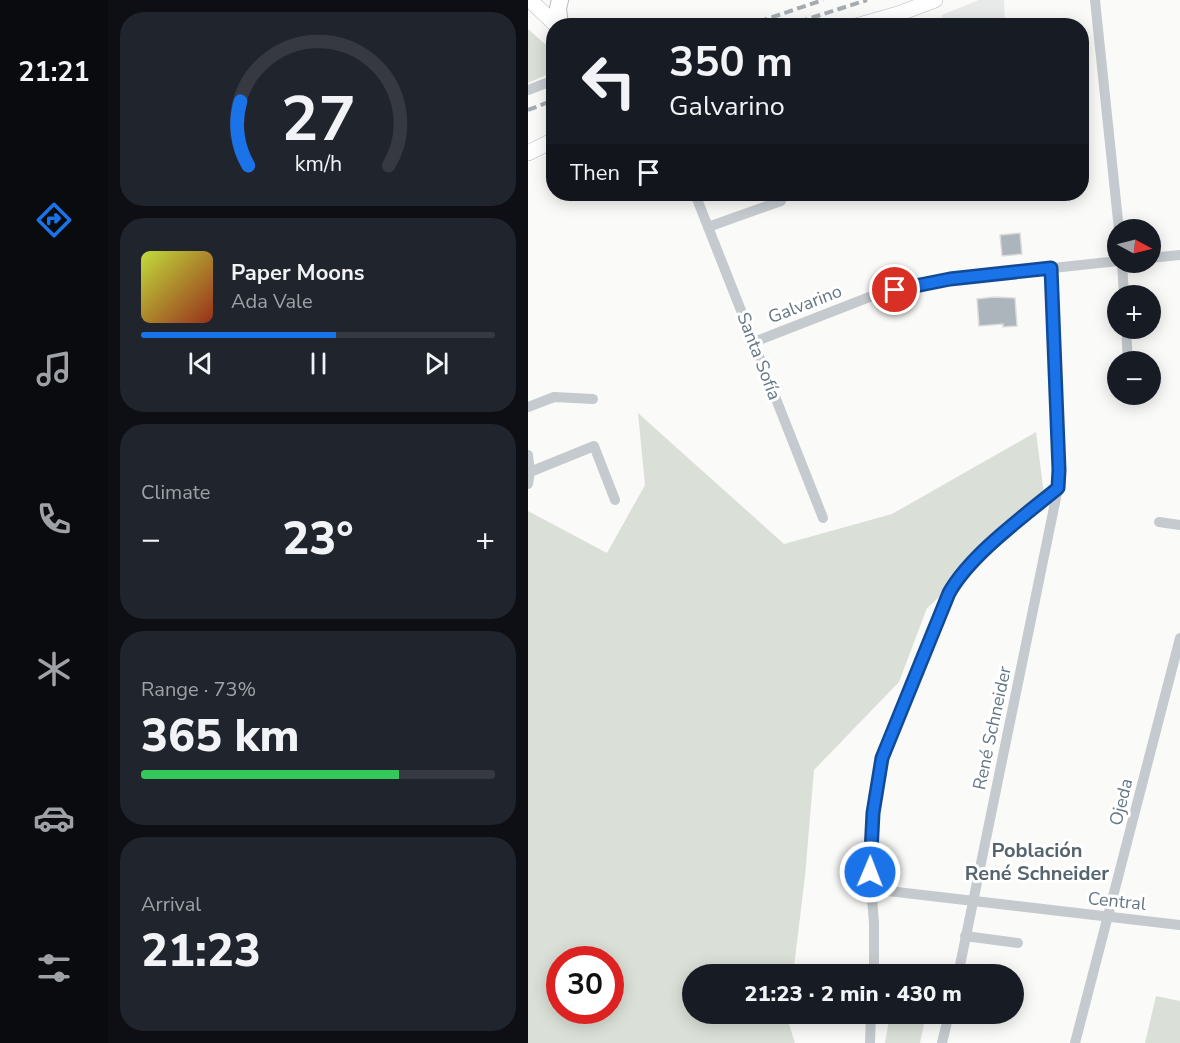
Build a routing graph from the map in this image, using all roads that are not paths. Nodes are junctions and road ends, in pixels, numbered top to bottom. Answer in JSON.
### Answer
{"nodes":[{"id":1,"x":530,"y":0,"type":"edge"},
{"id":2,"x":560,"y":0,"type":"edge"},
{"id":3,"x":935,"y":0,"type":"edge"},
{"id":4,"x":1095,"y":0,"type":"edge"},
{"id":5,"x":528,"y":12,"type":"edge"},
{"id":6,"x":898,"y":14,"type":"junction"},
{"id":7,"x":550,"y":18,"type":"edge"},
{"id":8,"x":559,"y":18,"type":"edge"},
{"id":9,"x":884,"y":18,"type":"edge"},
{"id":10,"x":892,"y":18,"type":"edge"},
{"id":11,"x":546,"y":28,"type":"edge"},
{"id":12,"x":546,"y":83,"type":"edge"},
{"id":13,"x":528,"y":90,"type":"edge"},
{"id":14,"x":546,"y":144,"type":"edge"},
{"id":15,"x":546,"y":150,"type":"edge"},
{"id":16,"x":529,"y":153,"type":"edge"},
{"id":17,"x":698,"y":201,"type":"edge"},
{"id":18,"x":782,"y":201,"type":"dead end"},
{"id":19,"x":1118,"y":219,"type":"edge"},
{"id":20,"x":708,"y":227,"type":"junction"},
{"id":21,"x":1180,"y":255,"type":"edge"},
{"id":22,"x":1161,"y":257,"type":"edge"},
{"id":23,"x":1107,"y":262,"type":"edge"},
{"id":24,"x":1051,"y":268,"type":"junction"},
{"id":25,"x":754,"y":342,"type":"junction"},
{"id":26,"x":593,"y":399,"type":"dead end"},
{"id":27,"x":528,"y":407,"type":"edge"},
{"id":28,"x":528,"y":454,"type":"edge"},
{"id":29,"x":530,"y":471,"type":"junction"},
{"id":30,"x":529,"y":484,"type":"edge"},
{"id":31,"x":1058,"y":488,"type":"junction"},
{"id":32,"x":615,"y":500,"type":"dead end"},
{"id":33,"x":823,"y":518,"type":"dead end"},
{"id":34,"x":1159,"y":522,"type":"dead end"},
{"id":35,"x":1180,"y":525,"type":"edge"},
{"id":36,"x":1180,"y":638,"type":"edge"},
{"id":37,"x":871,"y":889,"type":"junction"},
{"id":38,"x":972,"y":902,"type":"junction"},
{"id":39,"x":1108,"y":917,"type":"junction"},
{"id":40,"x":1180,"y":925,"type":"edge"},
{"id":41,"x":965,"y":936,"type":"junction"},
{"id":42,"x":1018,"y":943,"type":"dead end"},
{"id":43,"x":874,"y":964,"type":"edge"},
{"id":44,"x":960,"y":964,"type":"edge"},
{"id":45,"x":871,"y":1024,"type":"edge"},
{"id":46,"x":947,"y":1024,"type":"edge"},
{"id":47,"x":870,"y":1043,"type":"edge"},
{"id":48,"x":942,"y":1043,"type":"edge"},
{"id":49,"x":1076,"y":1043,"type":"edge"}],
"edges":[{"from":1,"to":7,"type":"main road"},
{"from":2,"to":8,"type":"main road"},
{"from":3,"to":6,"type":"main road"},
{"from":4,"to":19,"type":"street"},
{"from":5,"to":11,"type":"main road"},
{"from":6,"to":9,"type":"main road"},
{"from":6,"to":10,"type":"main road"},
{"from":12,"to":13,"type":"street"},
{"from":14,"to":16,"type":"main road"},
{"from":15,"to":16,"type":"main road"},
{"from":17,"to":20,"type":"street","name":"Santa Sofía"},
{"from":18,"to":20,"type":"street"},
{"from":20,"to":25,"type":"street","name":"Santa Sofía"},
{"from":21,"to":22,"type":"street"},
{"from":23,"to":24,"type":"street","name":"Galvarino"},
{"from":24,"to":25,"type":"street","name":"Galvarino"},
{"from":24,"to":31,"type":"street","name":"René Schneider"},
{"from":25,"to":33,"type":"street","name":"Santa Sofía"},
{"from":26,"to":27,"type":"street"},
{"from":28,"to":29,"type":"street"},
{"from":29,"to":30,"type":"street"},
{"from":29,"to":32,"type":"street"},
{"from":31,"to":37,"type":"street"},
{"from":31,"to":38,"type":"street","name":"René Schneider"},
{"from":34,"to":35,"type":"street"},
{"from":36,"to":39,"type":"street","name":"Ojeda"},
{"from":37,"to":38,"type":"street","name":"Central"},
{"from":37,"to":43,"type":"street"},
{"from":38,"to":39,"type":"street","name":"Central"},
{"from":38,"to":41,"type":"street","name":"René Schneider"},
{"from":39,"to":40,"type":"street","name":"Central"},
{"from":39,"to":49,"type":"street","name":"Ojeda"},
{"from":41,"to":42,"type":"street"},
{"from":41,"to":44,"type":"street","name":"René Schneider"},
{"from":45,"to":47,"type":"street"},
{"from":46,"to":48,"type":"street"}]}
